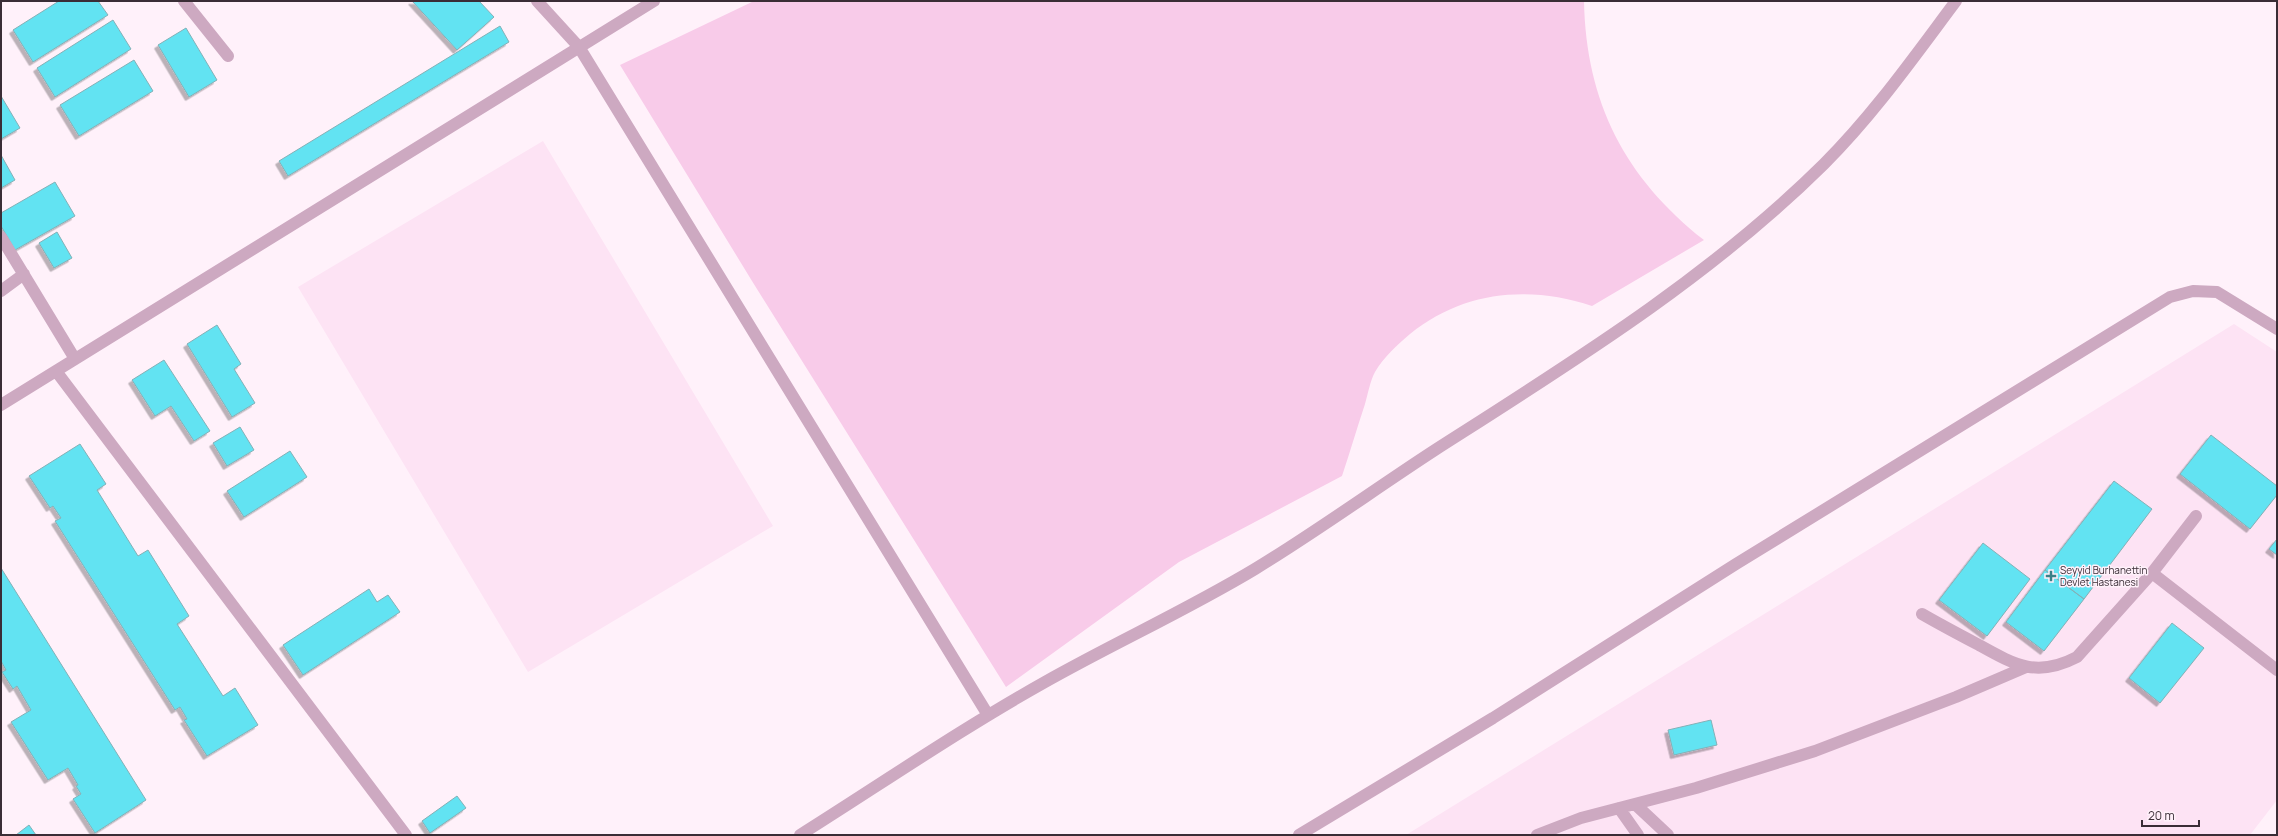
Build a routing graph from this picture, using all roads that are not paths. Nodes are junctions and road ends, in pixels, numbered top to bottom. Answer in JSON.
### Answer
{"nodes":[{"id":1,"x":184,"y":1,"type":"edge"},
{"id":2,"x":538,"y":1,"type":"edge"},
{"id":3,"x":654,"y":1,"type":"edge"},
{"id":4,"x":1956,"y":1,"type":"edge"},
{"id":5,"x":579,"y":47,"type":"junction"},
{"id":6,"x":228,"y":56,"type":"dead end"},
{"id":7,"x":1,"y":237,"type":"edge"},
{"id":8,"x":24,"y":274,"type":"junction"},
{"id":9,"x":1,"y":291,"type":"edge"},
{"id":10,"x":2277,"y":329,"type":"edge"},
{"id":11,"x":75,"y":359,"type":"junction"},
{"id":12,"x":56,"y":371,"type":"junction"},
{"id":13,"x":1,"y":405,"type":"edge"},
{"id":14,"x":2196,"y":516,"type":"dead end"},
{"id":15,"x":2152,"y":573,"type":"junction"},
{"id":16,"x":1922,"y":614,"type":"dead end"},
{"id":17,"x":2026,"y":667,"type":"junction"},
{"id":18,"x":2277,"y":670,"type":"edge"},
{"id":19,"x":988,"y":715,"type":"junction"},
{"id":20,"x":1636,"y":805,"type":"junction"},
{"id":21,"x":1619,"y":808,"type":"junction"},
{"id":22,"x":406,"y":835,"type":"edge"},
{"id":23,"x":800,"y":835,"type":"edge"},
{"id":24,"x":1299,"y":835,"type":"edge"},
{"id":25,"x":1537,"y":835,"type":"edge"},
{"id":26,"x":1638,"y":835,"type":"edge"},
{"id":27,"x":1668,"y":835,"type":"edge"}],
"edges":[{"from":1,"to":6,"type":"street"},
{"from":2,"to":5,"type":"street"},
{"from":3,"to":5,"type":"street"},
{"from":4,"to":19,"type":"street"},
{"from":5,"to":11,"type":"street"},
{"from":5,"to":19,"type":"street"},
{"from":7,"to":8,"type":"street"},
{"from":8,"to":9,"type":"street"},
{"from":8,"to":11,"type":"street"},
{"from":10,"to":24,"type":"street"},
{"from":11,"to":12,"type":"street"},
{"from":12,"to":13,"type":"street"},
{"from":12,"to":22,"type":"street"},
{"from":14,"to":15,"type":"street"},
{"from":15,"to":17,"type":"street"},
{"from":15,"to":18,"type":"street"},
{"from":16,"to":17,"type":"street"},
{"from":17,"to":20,"type":"street"},
{"from":19,"to":23,"type":"street"},
{"from":20,"to":21,"type":"street"},
{"from":20,"to":27,"type":"street"},
{"from":21,"to":25,"type":"street"},
{"from":21,"to":26,"type":"street"}]}
